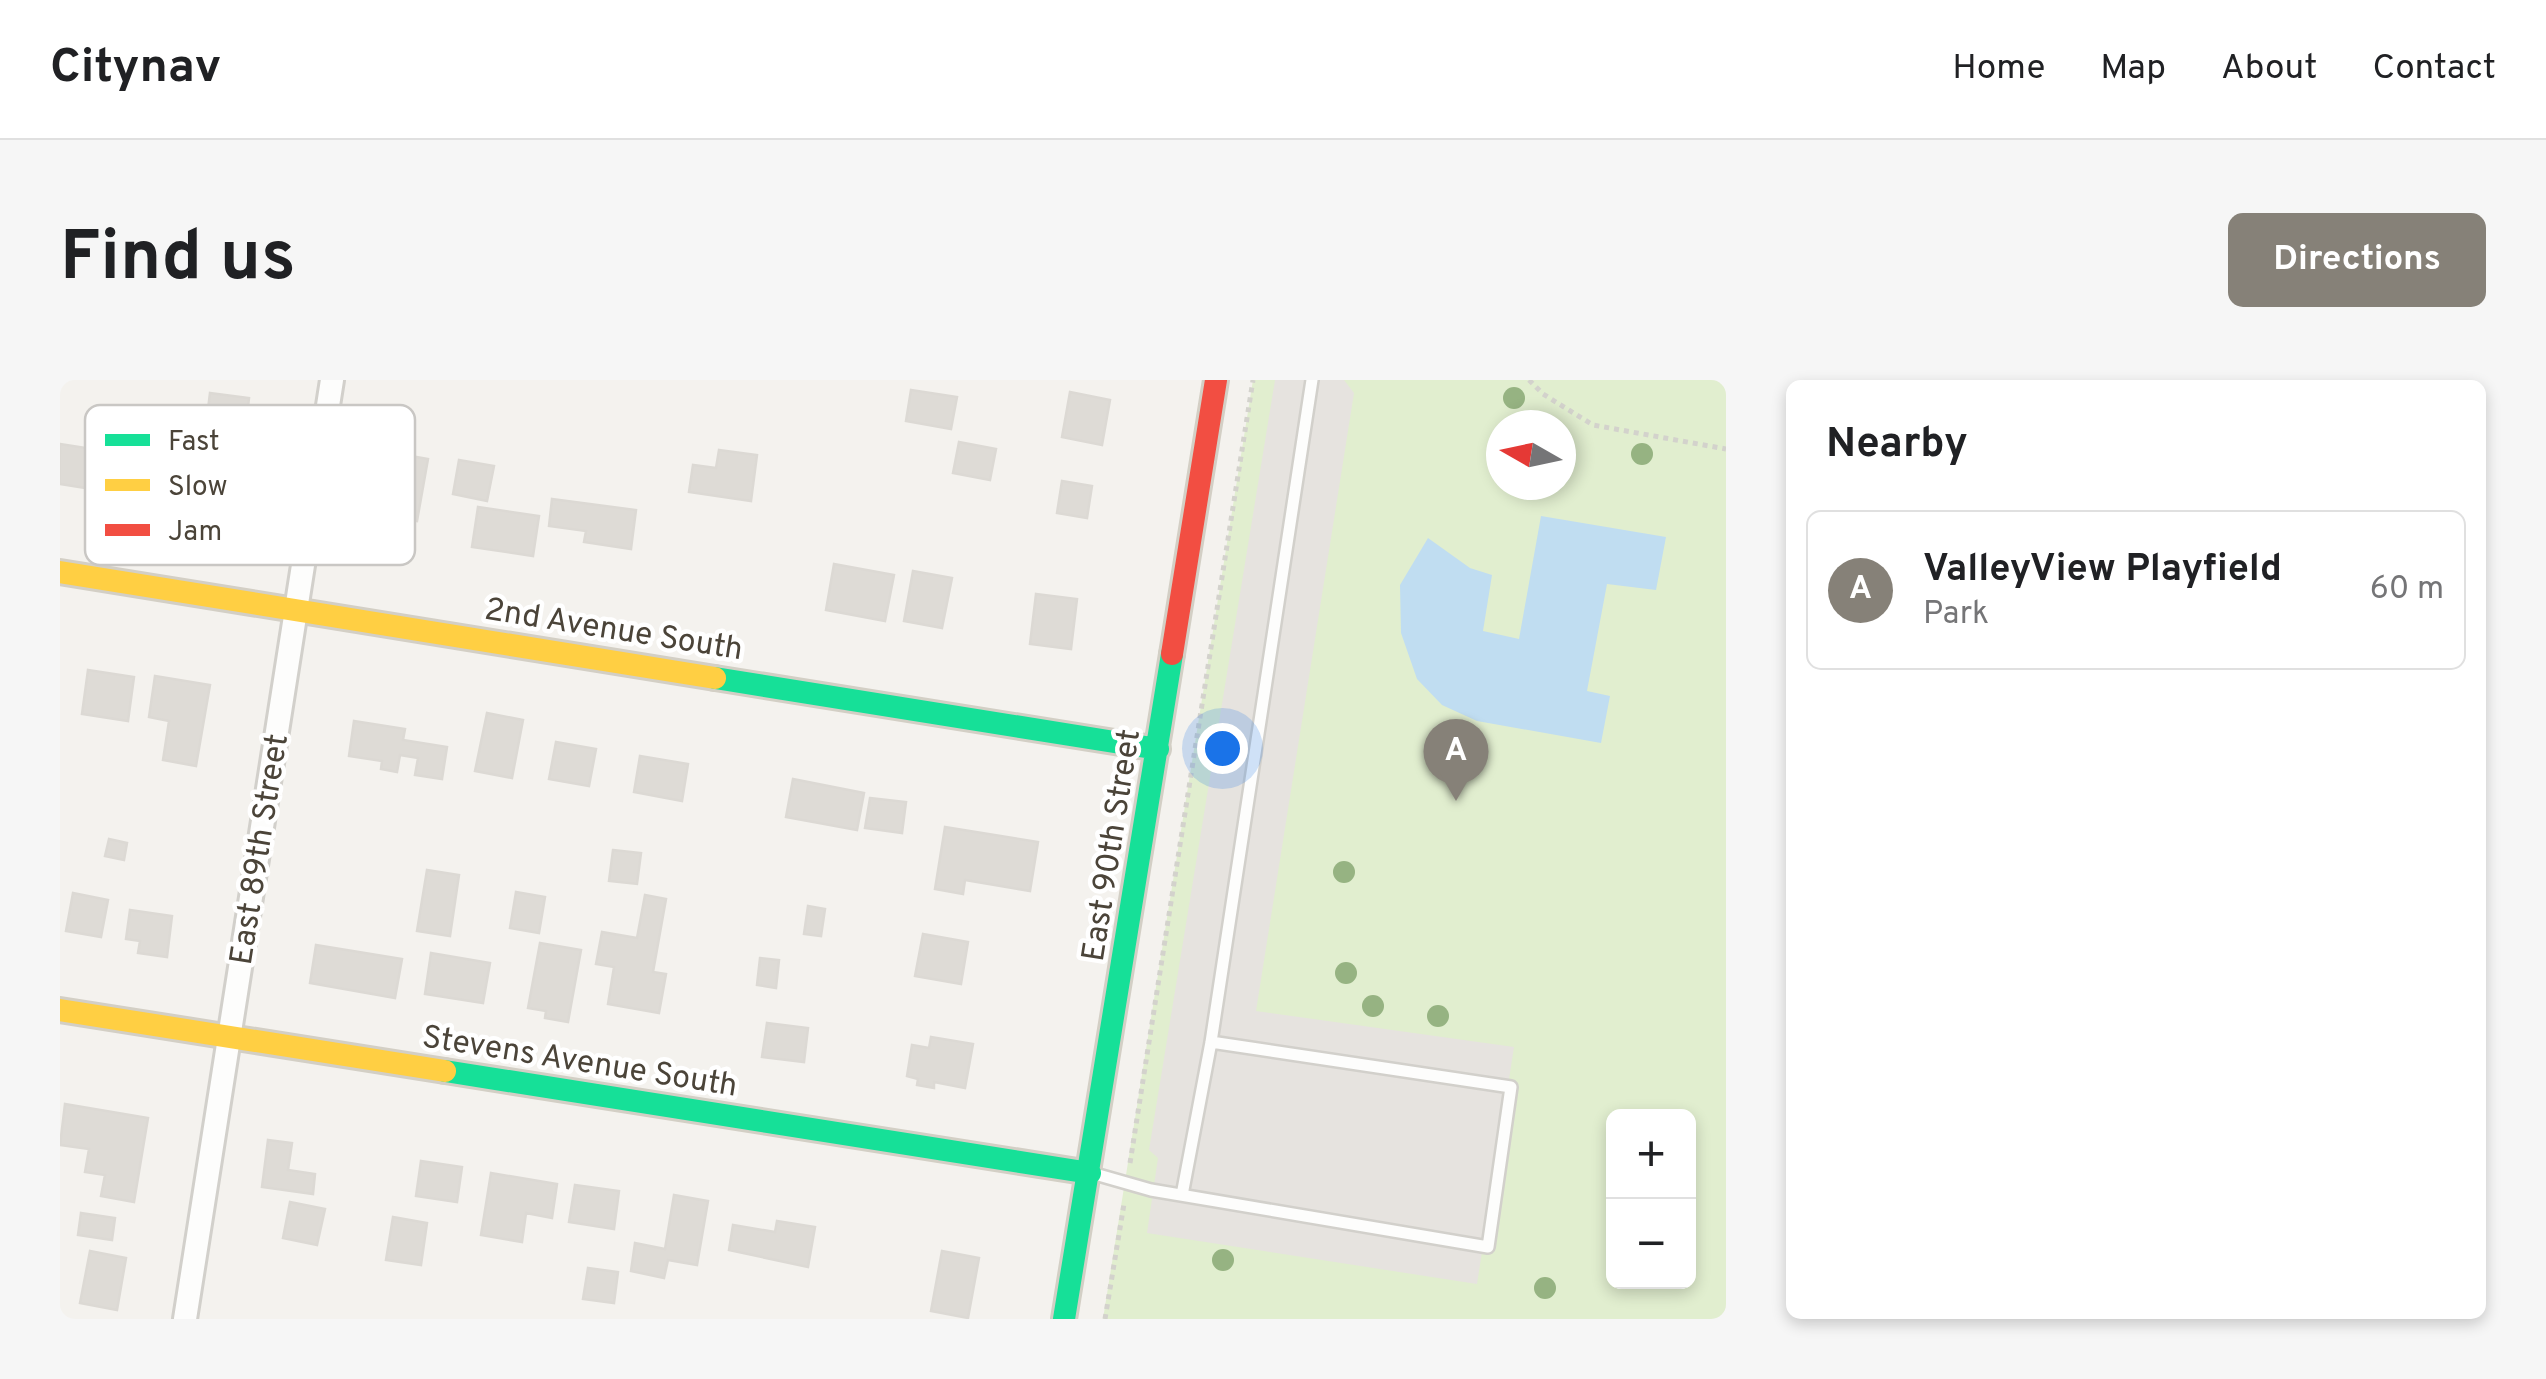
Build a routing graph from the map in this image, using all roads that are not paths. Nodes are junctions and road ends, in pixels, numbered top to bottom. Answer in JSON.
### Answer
{"nodes":[{"id":1,"x":332,"y":380,"type":"edge"},
{"id":2,"x":1216,"y":380,"type":"edge"},
{"id":3,"x":1312,"y":380,"type":"edge"},
{"id":4,"x":328,"y":405,"type":"edge"},
{"id":5,"x":303,"y":565,"type":"edge"},
{"id":6,"x":60,"y":572,"type":"edge"},
{"id":7,"x":296,"y":610,"type":"junction"},
{"id":8,"x":1158,"y":749,"type":"junction"},
{"id":9,"x":60,"y":1010,"type":"edge"},
{"id":10,"x":229,"y":1037,"type":"junction"},
{"id":11,"x":1211,"y":1042,"type":"junction"},
{"id":12,"x":1090,"y":1173,"type":"junction"},
{"id":13,"x":1182,"y":1195,"type":"junction"},
{"id":14,"x":185,"y":1319,"type":"edge"},
{"id":15,"x":1064,"y":1319,"type":"edge"}],
"edges":[{"from":1,"to":4,"type":"street","name":"East 89th Street"},
{"from":2,"to":8,"type":"street","name":"East 90th Street"},
{"from":3,"to":11,"type":"lane"},
{"from":5,"to":7,"type":"street","name":"East 89th Street"},
{"from":6,"to":7,"type":"street","name":"2nd Avenue South"},
{"from":7,"to":8,"type":"street","name":"2nd Avenue South"},
{"from":7,"to":10,"type":"street","name":"East 89th Street"},
{"from":8,"to":12,"type":"street","name":"East 90th Street"},
{"from":9,"to":10,"type":"street","name":"Stevens Avenue South"},
{"from":10,"to":12,"type":"street","name":"Stevens Avenue South"},
{"from":10,"to":14,"type":"street","name":"East 89th Street"},
{"from":11,"to":13,"type":"lane"},
{"from":11,"to":13,"type":"lane"},
{"from":12,"to":13,"type":"lane"},
{"from":12,"to":15,"type":"street","name":"East 90th Street"}]}
